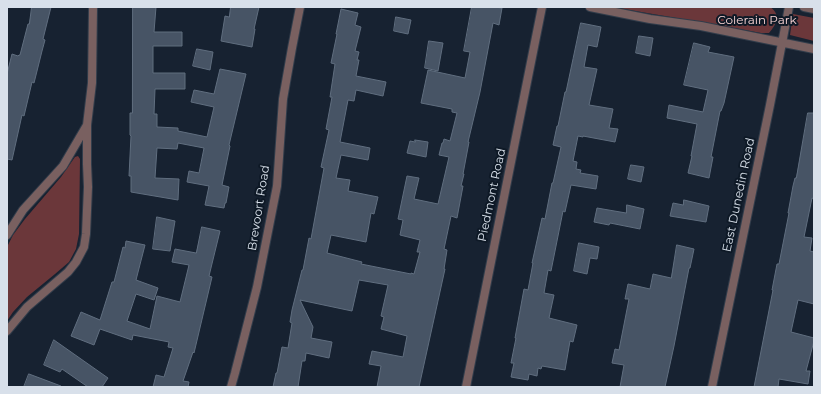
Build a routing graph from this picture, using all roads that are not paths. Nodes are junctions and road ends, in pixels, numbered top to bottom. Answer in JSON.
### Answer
{"nodes":[{"id":1,"x":93,"y":7,"type":"edge"},
{"id":2,"x":300,"y":7,"type":"edge"},
{"id":3,"x":542,"y":7,"type":"edge"},
{"id":4,"x":590,"y":7,"type":"edge"},
{"id":5,"x":789,"y":7,"type":"edge"},
{"id":6,"x":804,"y":7,"type":"edge"},
{"id":7,"x":814,"y":9,"type":"edge"},
{"id":8,"x":782,"y":43,"type":"junction"},
{"id":9,"x":814,"y":49,"type":"edge"},
{"id":10,"x":88,"y":125,"type":"junction"},
{"id":11,"x":7,"y":234,"type":"edge"},
{"id":12,"x":7,"y":331,"type":"edge"},
{"id":13,"x":231,"y":387,"type":"edge"},
{"id":14,"x":466,"y":387,"type":"edge"},
{"id":15,"x":712,"y":387,"type":"edge"}],
"edges":[{"from":1,"to":10,"type":"street"},
{"from":2,"to":13,"type":"street","name":"Brevoort Road"},
{"from":3,"to":14,"type":"street","name":"Piedmont Road"},
{"from":4,"to":8,"type":"street"},
{"from":5,"to":8,"type":"street","name":"East Dunedin Road"},
{"from":6,"to":7,"type":"street"},
{"from":8,"to":9,"type":"street"},
{"from":8,"to":15,"type":"street","name":"East Dunedin Road"},
{"from":10,"to":11,"type":"street"},
{"from":10,"to":12,"type":"street"}]}
